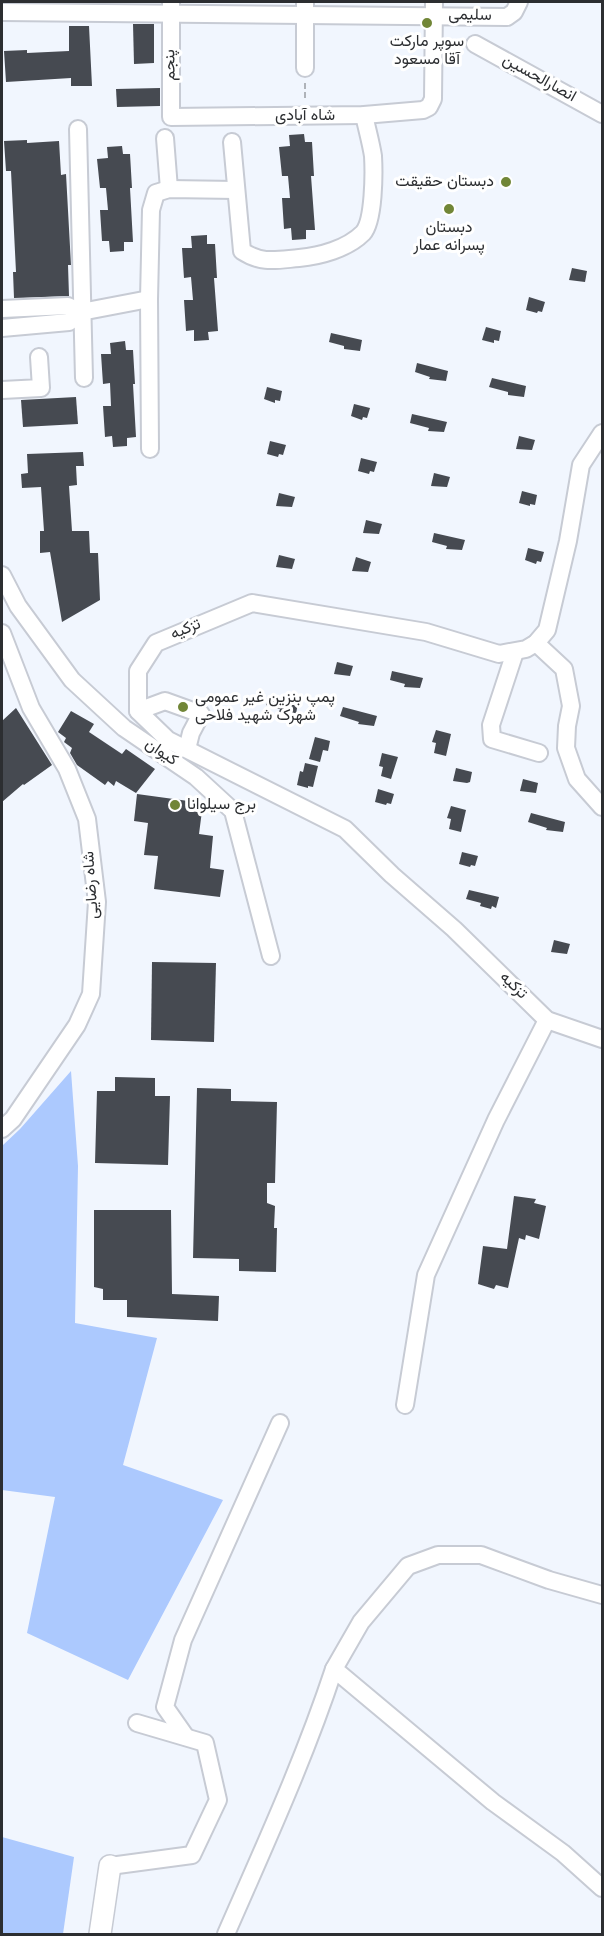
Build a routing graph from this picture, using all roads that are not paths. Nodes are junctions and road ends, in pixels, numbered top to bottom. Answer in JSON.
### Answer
{"nodes":[{"id":1,"x":519,"y":2,"type":"edge"},
{"id":2,"x":110,"y":7,"type":"edge"},
{"id":3,"x":171,"y":7,"type":"edge"},
{"id":4,"x":305,"y":8,"type":"edge"},
{"id":5,"x":434,"y":9,"type":"edge"},
{"id":6,"x":2,"y":12,"type":"edge"},
{"id":7,"x":475,"y":44,"type":"dead end"},
{"id":8,"x":305,"y":68,"type":"road end"},
{"id":9,"x":603,"y":114,"type":"edge"},
{"id":10,"x":364,"y":116,"type":"junction"},
{"id":11,"x":171,"y":117,"type":"joint"},
{"id":12,"x":78,"y":129,"type":"dead end"},
{"id":13,"x":165,"y":138,"type":"dead end"},
{"id":14,"x":232,"y":142,"type":"dead end"},
{"id":15,"x":169,"y":189,"type":"junction"},
{"id":16,"x":236,"y":190,"type":"junction"},
{"id":17,"x":149,"y":299,"type":"junction"},
{"id":18,"x":2,"y":309,"type":"edge"},
{"id":19,"x":81,"y":312,"type":"junction"},
{"id":20,"x":2,"y":328,"type":"edge"},
{"id":21,"x":39,"y":357,"type":"dead end"},
{"id":22,"x":84,"y":378,"type":"dead end"},
{"id":23,"x":2,"y":390,"type":"edge"},
{"id":24,"x":603,"y":433,"type":"edge"},
{"id":25,"x":150,"y":448,"type":"dead end"},
{"id":26,"x":2,"y":575,"type":"edge"},
{"id":27,"x":2,"y":633,"type":"edge"},
{"id":28,"x":536,"y":643,"type":"junction"},
{"id":29,"x":515,"y":652,"type":"junction"},
{"id":30,"x":138,"y":711,"type":"junction"},
{"id":31,"x":187,"y":749,"type":"junction"},
{"id":32,"x":539,"y":753,"type":"dead end"},
{"id":33,"x":603,"y":807,"type":"edge"},
{"id":34,"x":271,"y":956,"type":"dead end"},
{"id":35,"x":547,"y":1020,"type":"junction"},
{"id":36,"x":603,"y":1039,"type":"edge"},
{"id":37,"x":2,"y":1129,"type":"edge"},
{"id":38,"x":405,"y":1406,"type":"dead end"},
{"id":39,"x":280,"y":1423,"type":"dead end"},
{"id":40,"x":603,"y":1595,"type":"edge"},
{"id":41,"x":334,"y":1670,"type":"junction"},
{"id":42,"x":137,"y":1723,"type":"dead end"},
{"id":43,"x":186,"y":1737,"type":"junction"},
{"id":44,"x":110,"y":1866,"type":"joint"},
{"id":45,"x":603,"y":1888,"type":"edge"},
{"id":46,"x":100,"y":1935,"type":"edge"},
{"id":47,"x":226,"y":1935,"type":"edge"}],
"edges":[{"from":1,"to":5,"type":"street","name":"سلیمی"},
{"from":2,"to":3,"type":"street","name":"سلیمی"},
{"from":2,"to":6,"type":"street","name":"سلیمی"},
{"from":3,"to":4,"type":"street","name":"سلیمی"},
{"from":3,"to":11,"type":"street","name":"پنجم"},
{"from":4,"to":5,"type":"street","name":"سلیمی"},
{"from":4,"to":8,"type":"street"},
{"from":5,"to":10,"type":"street","name":"شاه آبادی"},
{"from":7,"to":9,"type":"street","name":"انصارالحسین"},
{"from":10,"to":11,"type":"street","name":"شاه آبادی"},
{"from":10,"to":16,"type":"street"},
{"from":12,"to":19,"type":"street"},
{"from":13,"to":15,"type":"street"},
{"from":14,"to":16,"type":"street"},
{"from":15,"to":16,"type":"street"},
{"from":15,"to":17,"type":"street"},
{"from":17,"to":19,"type":"street"},
{"from":17,"to":25,"type":"street"},
{"from":18,"to":19,"type":"street"},
{"from":19,"to":20,"type":"street"},
{"from":19,"to":22,"type":"street"},
{"from":21,"to":23,"type":"street"},
{"from":24,"to":28,"type":"street"},
{"from":26,"to":34,"type":"street","name":"کیوان"},
{"from":27,"to":37,"type":"street","name":"شاه رضایی"},
{"from":28,"to":29,"type":"street","name":"تزکیه"},
{"from":28,"to":33,"type":"street"},
{"from":29,"to":30,"type":"street","name":"تزکیه"},
{"from":29,"to":32,"type":"street"},
{"from":30,"to":31,"type":"street","name":"تزکیه"},
{"from":30,"to":31,"type":"street"},
{"from":31,"to":35,"type":"street","name":"تزکیه"},
{"from":35,"to":36,"type":"street"},
{"from":35,"to":38,"type":"street"},
{"from":39,"to":43,"type":"street"},
{"from":40,"to":41,"type":"street"},
{"from":41,"to":45,"type":"street"},
{"from":41,"to":47,"type":"street"},
{"from":42,"to":43,"type":"street"},
{"from":43,"to":44,"type":"street"},
{"from":44,"to":46,"type":"main road"}]}
